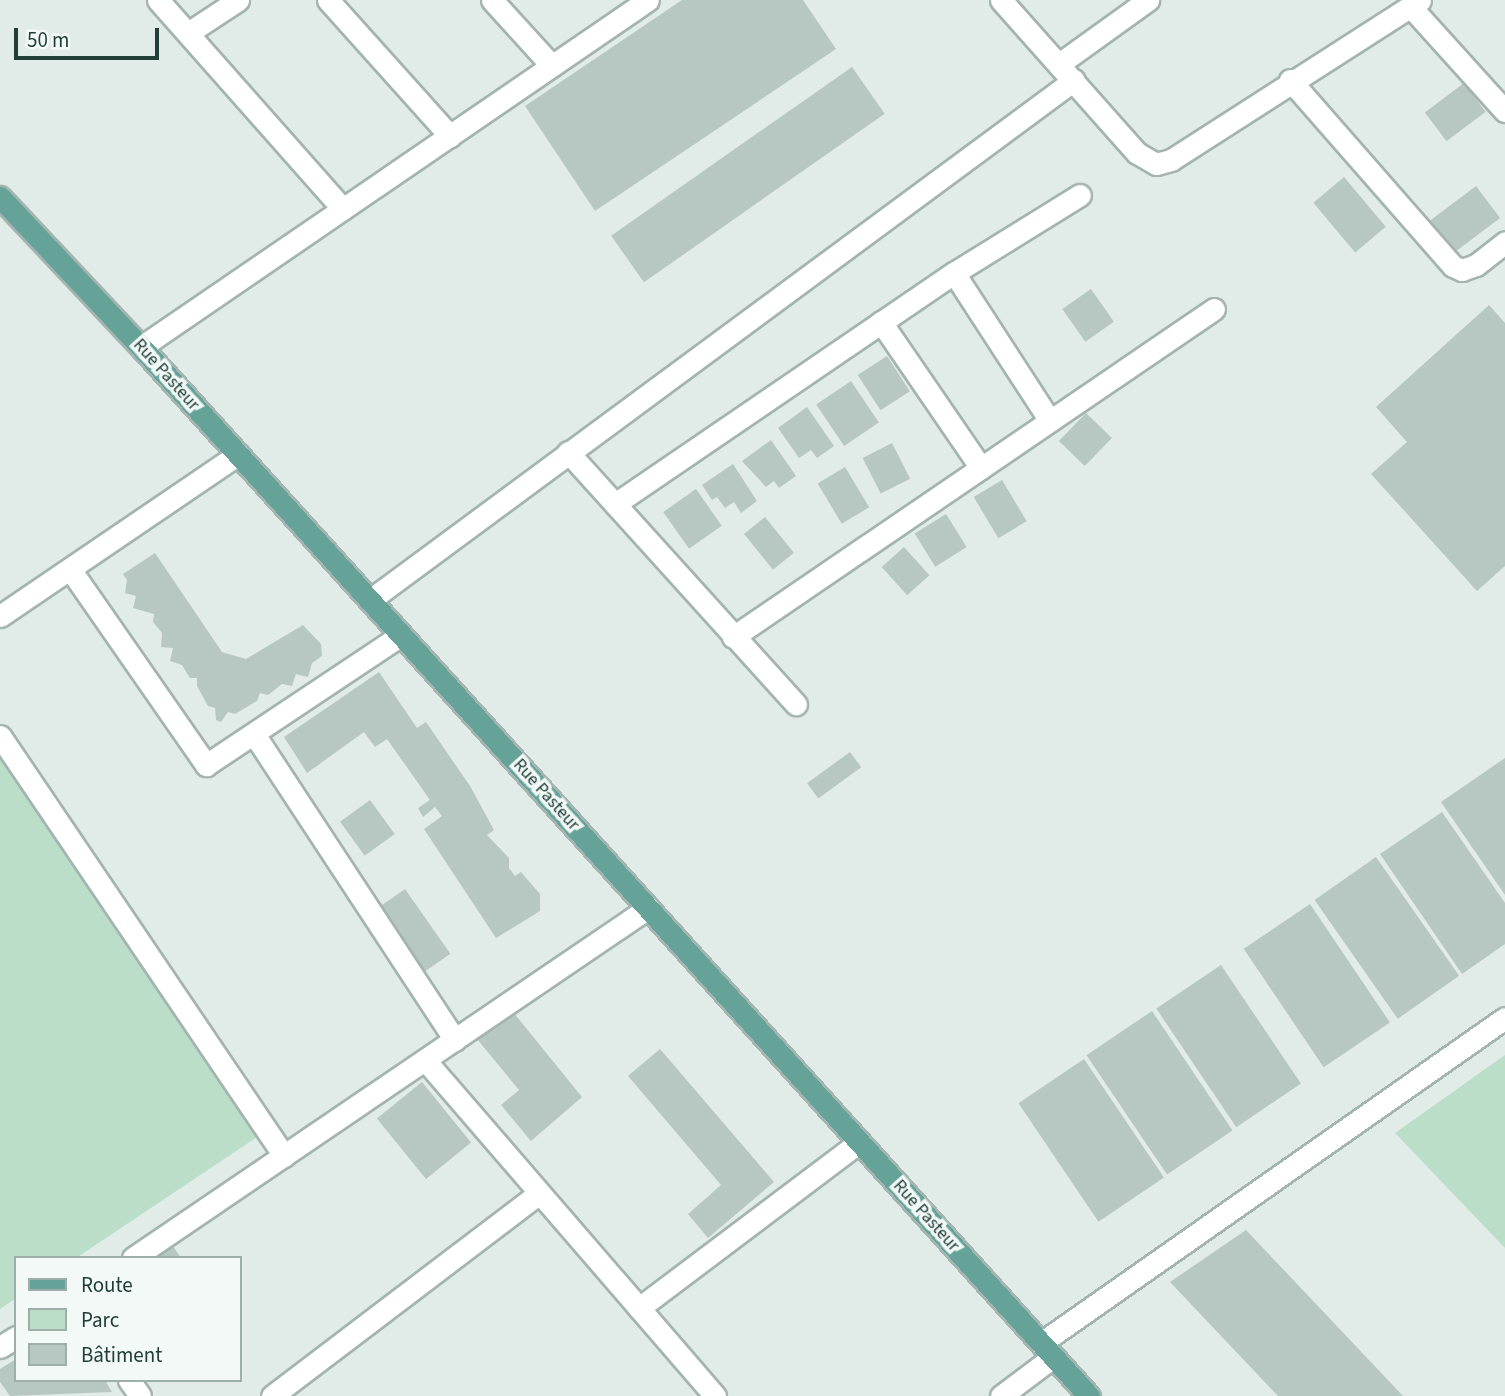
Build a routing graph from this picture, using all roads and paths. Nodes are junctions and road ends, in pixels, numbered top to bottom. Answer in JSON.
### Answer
{"nodes":[{"id":1,"x":158,"y":0,"type":"edge"},
{"id":2,"x":238,"y":0,"type":"edge"},
{"id":3,"x":328,"y":0,"type":"edge"},
{"id":4,"x":492,"y":0,"type":"edge"},
{"id":5,"x":648,"y":0,"type":"edge"},
{"id":6,"x":1001,"y":0,"type":"edge"},
{"id":7,"x":1148,"y":0,"type":"edge"},
{"id":8,"x":1415,"y":3,"type":"edge"},
{"id":9,"x":188,"y":33,"type":"junction"},
{"id":10,"x":1059,"y":64,"type":"junction"},
{"id":11,"x":552,"y":66,"type":"junction"},
{"id":12,"x":1074,"y":80,"type":"junction"},
{"id":13,"x":1290,"y":80,"type":"junction"},
{"id":14,"x":1505,"y":111,"type":"edge"},
{"id":15,"x":450,"y":136,"type":"junction"},
{"id":16,"x":1080,"y":195,"type":"dead end"},
{"id":17,"x":0,"y":197,"type":"edge"},
{"id":18,"x":343,"y":209,"type":"junction"},
{"id":19,"x":1505,"y":242,"type":"edge"},
{"id":20,"x":954,"y":273,"type":"junction"},
{"id":21,"x":1214,"y":309,"type":"dead end"},
{"id":22,"x":881,"y":322,"type":"junction"},
{"id":23,"x":141,"y":347,"type":"junction"},
{"id":24,"x":1050,"y":421,"type":"junction"},
{"id":25,"x":568,"y":452,"type":"junction"},
{"id":26,"x":238,"y":454,"type":"junction"},
{"id":27,"x":981,"y":468,"type":"junction"},
{"id":28,"x":615,"y":504,"type":"junction"},
{"id":29,"x":70,"y":569,"type":"junction"},
{"id":30,"x":370,"y":600,"type":"junction"},
{"id":31,"x":0,"y":616,"type":"edge"},
{"id":32,"x":401,"y":635,"type":"junction"},
{"id":33,"x":733,"y":637,"type":"junction"},
{"id":34,"x":796,"y":704,"type":"dead end"},
{"id":35,"x":254,"y":734,"type":"junction"},
{"id":36,"x":0,"y":736,"type":"edge"},
{"id":37,"x":648,"y":908,"type":"junction"},
{"id":38,"x":1505,"y":1018,"type":"edge"},
{"id":39,"x":455,"y":1040,"type":"junction"},
{"id":40,"x":425,"y":1060,"type":"junction"},
{"id":41,"x":859,"y":1142,"type":"junction"},
{"id":42,"x":284,"y":1156,"type":"junction"},
{"id":43,"x":539,"y":1192,"type":"junction"},
{"id":44,"x":136,"y":1256,"type":"edge"},
{"id":45,"x":639,"y":1308,"type":"junction"},
{"id":46,"x":1047,"y":1350,"type":"junction"},
{"id":47,"x":272,"y":1396,"type":"edge"},
{"id":48,"x":715,"y":1396,"type":"edge"},
{"id":49,"x":1001,"y":1396,"type":"edge"},
{"id":50,"x":1089,"y":1396,"type":"edge"}],
"edges":[{"from":1,"to":9,"type":"street"},
{"from":2,"to":9,"type":"street"},
{"from":3,"to":15,"type":"street"},
{"from":4,"to":11,"type":"street"},
{"from":5,"to":11,"type":"street"},
{"from":6,"to":10,"type":"street"},
{"from":7,"to":10,"type":"street"},
{"from":8,"to":13,"type":"street"},
{"from":8,"to":14,"type":"street"},
{"from":9,"to":18,"type":"street"},
{"from":10,"to":12,"type":"street"},
{"from":11,"to":15,"type":"street"},
{"from":12,"to":13,"type":"street"},
{"from":12,"to":25,"type":"street"},
{"from":13,"to":19,"type":"street"},
{"from":15,"to":18,"type":"street"},
{"from":16,"to":20,"type":"street"},
{"from":17,"to":23,"type":"main road","name":"Rue Pasteur"},
{"from":18,"to":23,"type":"street"},
{"from":20,"to":22,"type":"street"},
{"from":20,"to":24,"type":"street"},
{"from":21,"to":24,"type":"street"},
{"from":22,"to":27,"type":"street"},
{"from":22,"to":28,"type":"street"},
{"from":23,"to":26,"type":"main road","name":"Rue Pasteur"},
{"from":24,"to":27,"type":"street"},
{"from":25,"to":28,"type":"street"},
{"from":25,"to":30,"type":"street"},
{"from":26,"to":29,"type":"street"},
{"from":26,"to":30,"type":"main road","name":"Rue Pasteur"},
{"from":27,"to":33,"type":"street"},
{"from":28,"to":33,"type":"street"},
{"from":29,"to":31,"type":"street"},
{"from":29,"to":35,"type":"street"},
{"from":30,"to":32,"type":"main road","name":"Rue Pasteur"},
{"from":32,"to":35,"type":"street"},
{"from":32,"to":37,"type":"main road","name":"Rue Pasteur"},
{"from":33,"to":34,"type":"street"},
{"from":35,"to":39,"type":"street"},
{"from":36,"to":42,"type":"street"},
{"from":37,"to":39,"type":"street"},
{"from":37,"to":41,"type":"main road","name":"Rue Pasteur"},
{"from":38,"to":46,"type":"street"},
{"from":39,"to":40,"type":"street"},
{"from":40,"to":42,"type":"street"},
{"from":40,"to":43,"type":"street"},
{"from":41,"to":45,"type":"street"},
{"from":41,"to":46,"type":"main road","name":"Rue Pasteur"},
{"from":42,"to":44,"type":"street"},
{"from":43,"to":45,"type":"street"},
{"from":43,"to":47,"type":"street"},
{"from":45,"to":48,"type":"street"},
{"from":46,"to":49,"type":"street"},
{"from":46,"to":50,"type":"main road","name":"Rue Pasteur"}]}
